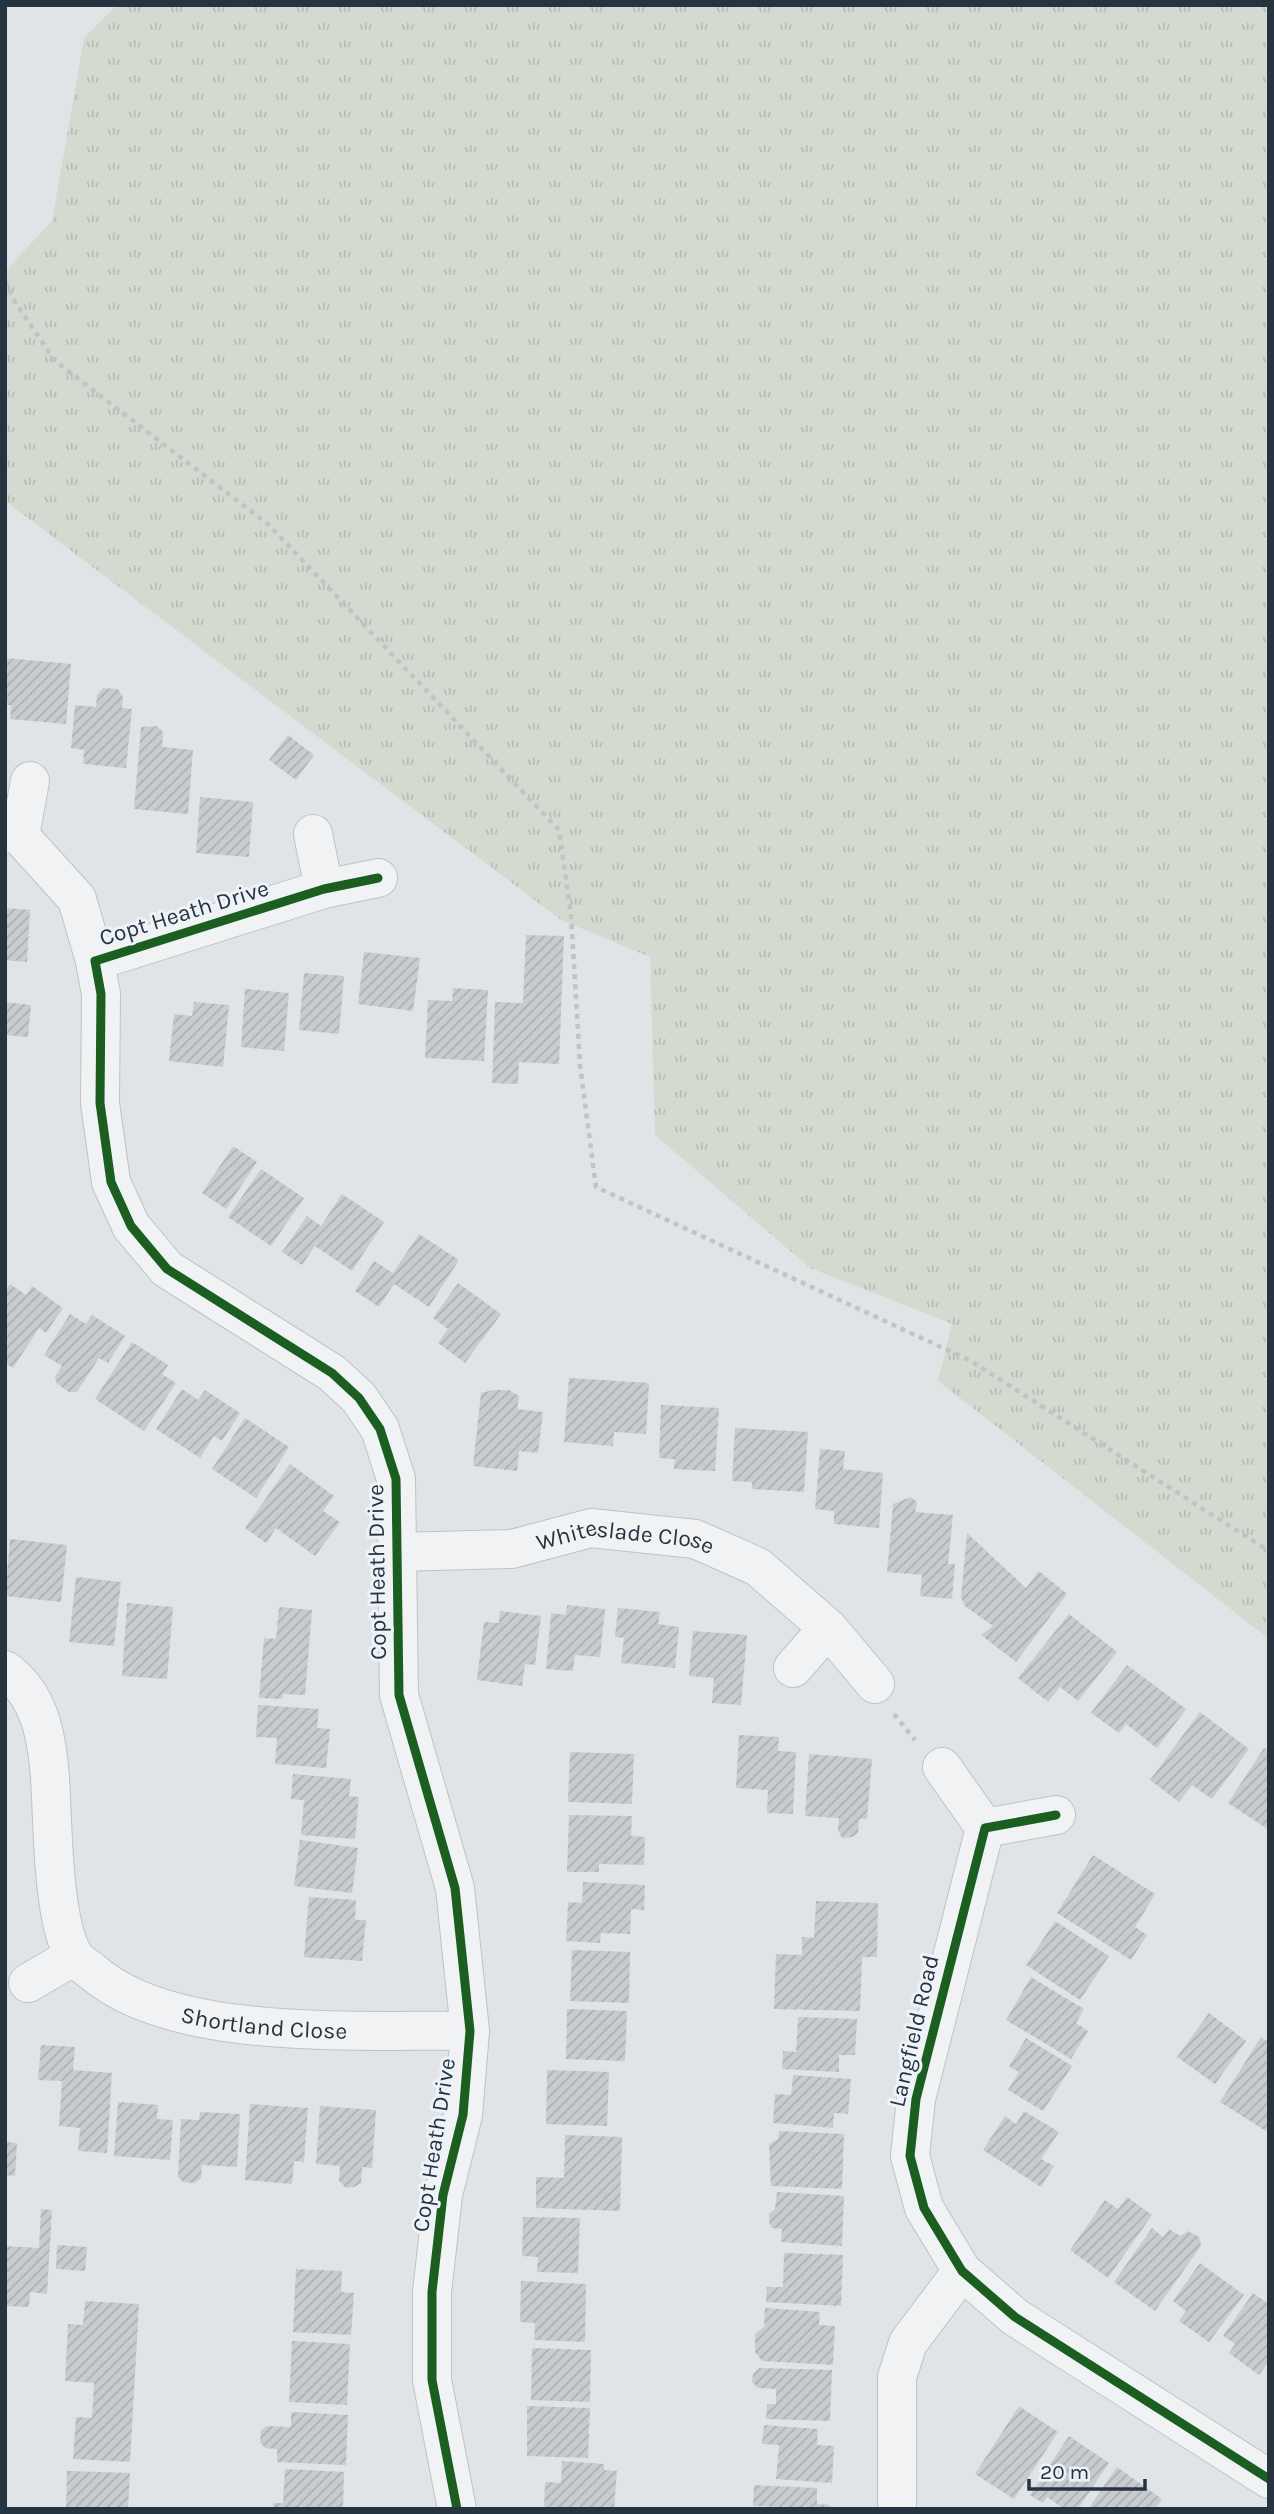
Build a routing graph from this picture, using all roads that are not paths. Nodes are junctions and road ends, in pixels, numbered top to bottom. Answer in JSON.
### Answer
{"nodes":[{"id":1,"x":30,"y":781,"type":"dead end"},
{"id":2,"x":13,"y":834,"type":"edge"},
{"id":3,"x":313,"y":834,"type":"dead end"},
{"id":4,"x":378,"y":878,"type":"dead end"},
{"id":5,"x":324,"y":889,"type":"junction"},
{"id":6,"x":95,"y":961,"type":"junction"},
{"id":7,"x":397,"y":1552,"type":"junction"},
{"id":8,"x":828,"y":1628,"type":"junction"},
{"id":9,"x":793,"y":1668,"type":"dead end"},
{"id":10,"x":5,"y":1670,"type":"edge"},
{"id":11,"x":875,"y":1684,"type":"road end"},
{"id":12,"x":942,"y":1767,"type":"road end"},
{"id":13,"x":1056,"y":1815,"type":"dead end"},
{"id":14,"x":985,"y":1828,"type":"junction"},
{"id":15,"x":75,"y":1956,"type":"junction"},
{"id":16,"x":28,"y":1983,"type":"dead end"},
{"id":17,"x":470,"y":2031,"type":"junction"},
{"id":18,"x":962,"y":2271,"type":"junction"},
{"id":19,"x":1269,"y":2479,"type":"edge"},
{"id":20,"x":457,"y":2509,"type":"edge"},
{"id":21,"x":897,"y":2509,"type":"edge"}],
"edges":[{"from":1,"to":2,"type":"street","name":"Copt Heath Drive"},
{"from":2,"to":6,"type":"street","name":"Copt Heath Drive"},
{"from":3,"to":5,"type":"street"},
{"from":4,"to":5,"type":"street","name":"Copt Heath Drive"},
{"from":5,"to":6,"type":"street","name":"Copt Heath Drive"},
{"from":6,"to":7,"type":"street","name":"Copt Heath Drive"},
{"from":7,"to":8,"type":"street","name":"Whiteslade Close"},
{"from":7,"to":17,"type":"street","name":"Copt Heath Drive"},
{"from":8,"to":9,"type":"street"},
{"from":8,"to":11,"type":"street","name":"Whiteslade Close"},
{"from":10,"to":15,"type":"street","name":"Shortland Close"},
{"from":12,"to":14,"type":"street"},
{"from":13,"to":14,"type":"street"},
{"from":14,"to":18,"type":"street","name":"Langfield Road"},
{"from":15,"to":16,"type":"street"},
{"from":15,"to":17,"type":"street","name":"Shortland Close"},
{"from":17,"to":20,"type":"street","name":"Copt Heath Drive"},
{"from":18,"to":19,"type":"street","name":"Langfield Road"},
{"from":18,"to":21,"type":"street"}]}
